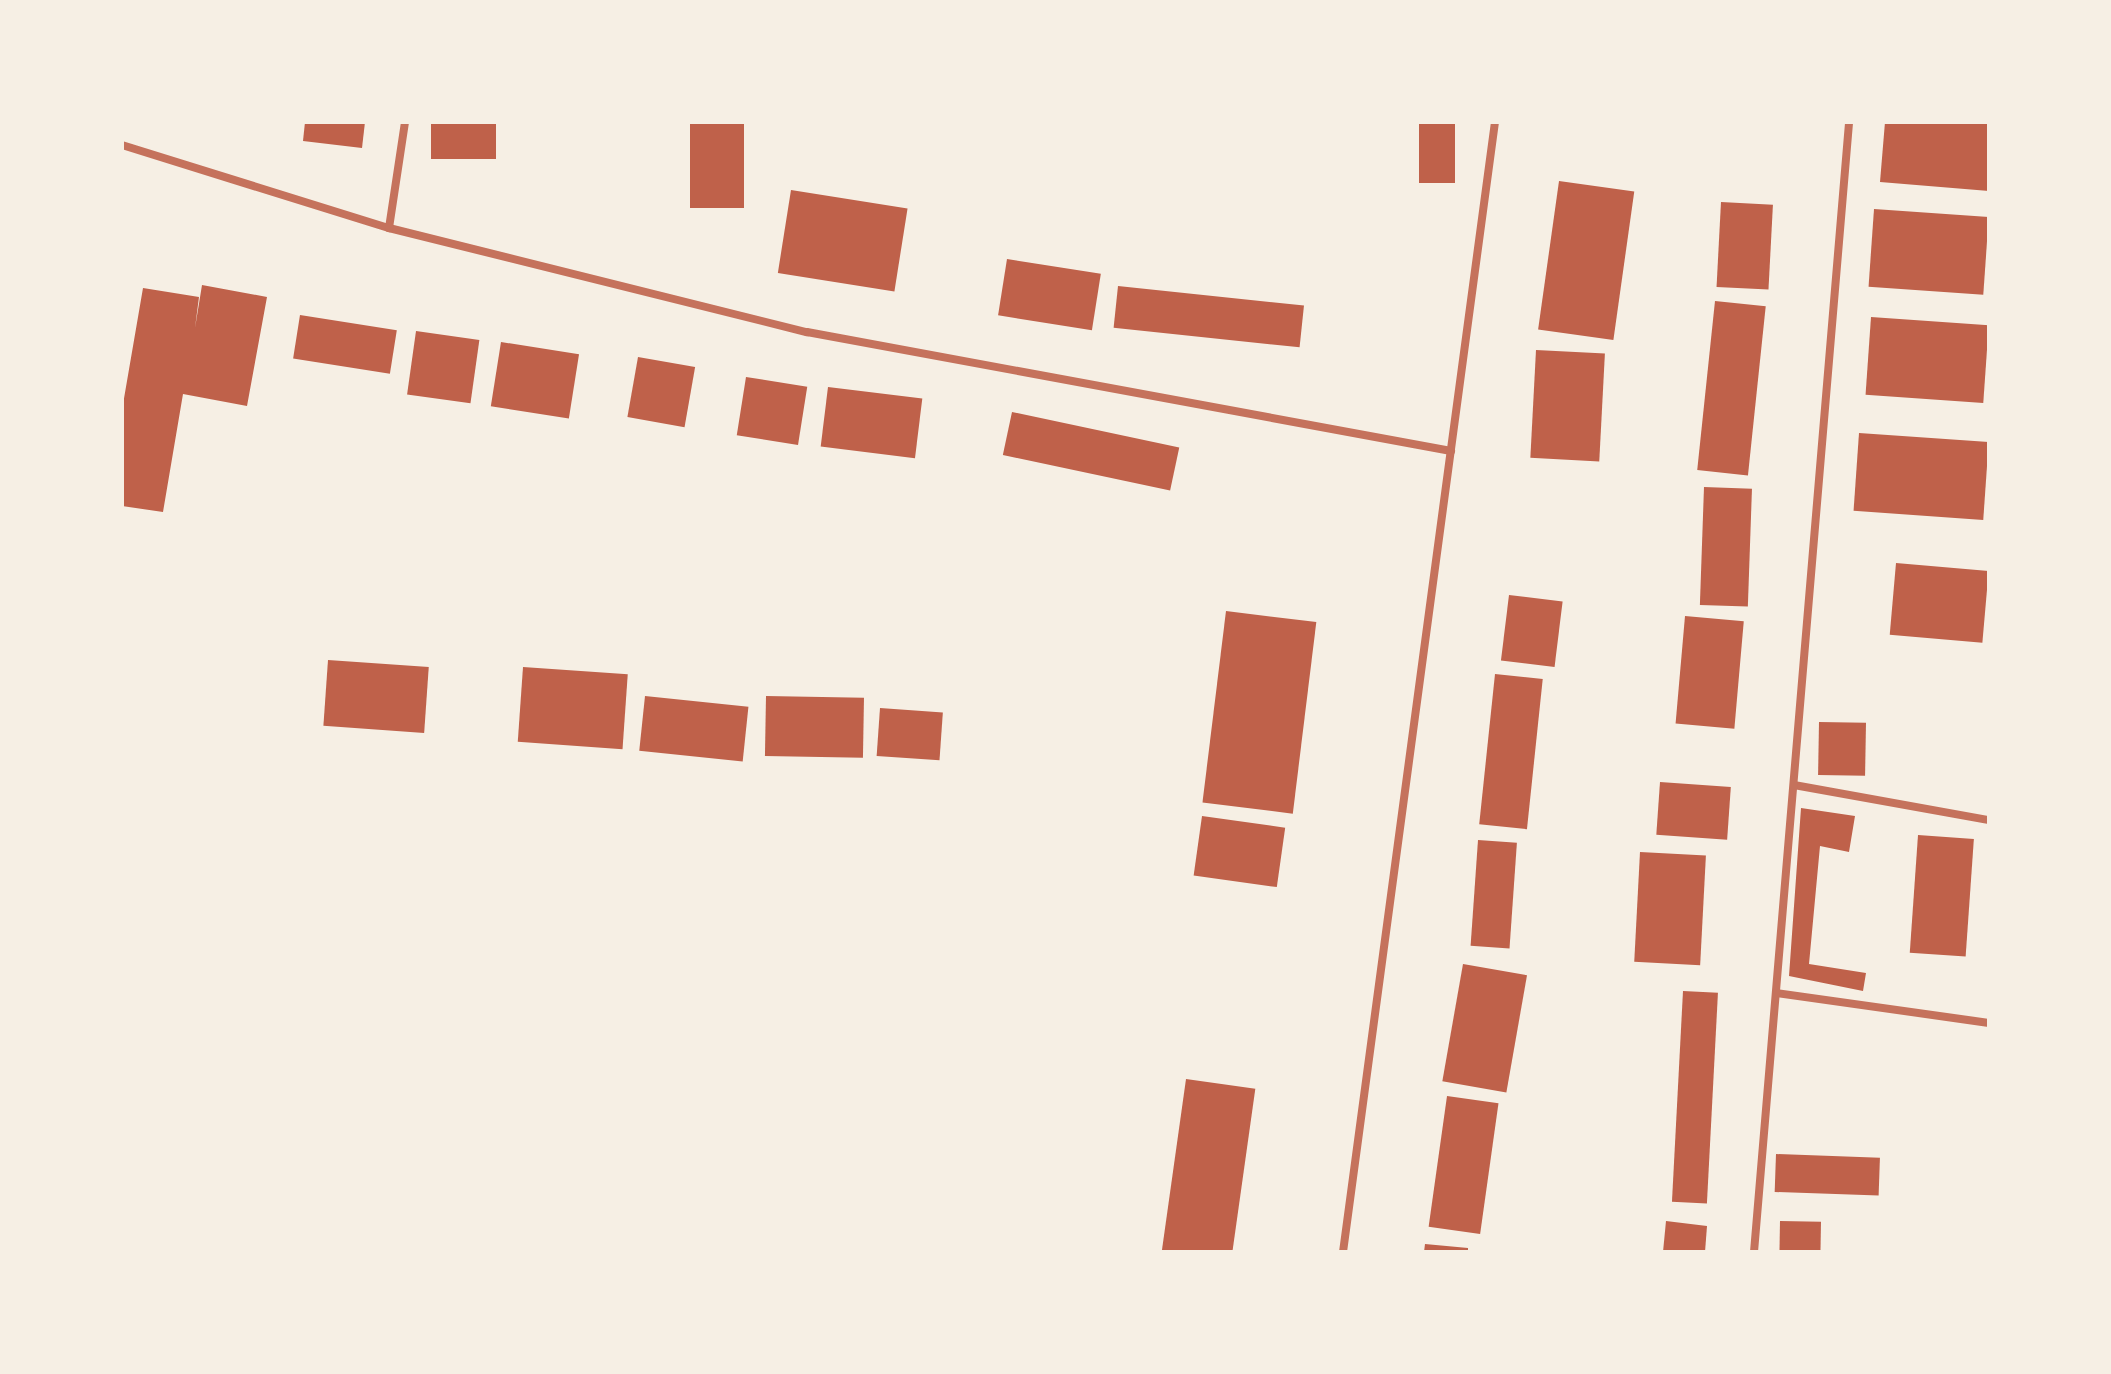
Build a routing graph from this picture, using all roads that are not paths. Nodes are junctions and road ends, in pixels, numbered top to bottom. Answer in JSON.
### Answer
{"nodes":[{"id":1,"x":405,"y":122,"type":"edge"},
{"id":2,"x":1495,"y":122,"type":"edge"},
{"id":3,"x":1849,"y":122,"type":"edge"},
{"id":4,"x":122,"y":145,"type":"edge"},
{"id":5,"x":389,"y":228,"type":"junction"},
{"id":6,"x":1451,"y":451,"type":"junction"},
{"id":7,"x":1794,"y":785,"type":"junction"},
{"id":8,"x":1989,"y":820,"type":"edge"},
{"id":9,"x":1776,"y":993,"type":"junction"},
{"id":10,"x":1989,"y":1023,"type":"edge"},
{"id":11,"x":1343,"y":1252,"type":"edge"},
{"id":12,"x":1754,"y":1252,"type":"edge"}],
"edges":[{"from":1,"to":5,"type":"street"},
{"from":2,"to":6,"type":"street"},
{"from":3,"to":7,"type":"street"},
{"from":4,"to":5,"type":"street"},
{"from":5,"to":6,"type":"street"},
{"from":6,"to":11,"type":"street"},
{"from":7,"to":8,"type":"street"},
{"from":7,"to":9,"type":"street"},
{"from":9,"to":10,"type":"street"},
{"from":9,"to":12,"type":"street"}]}
